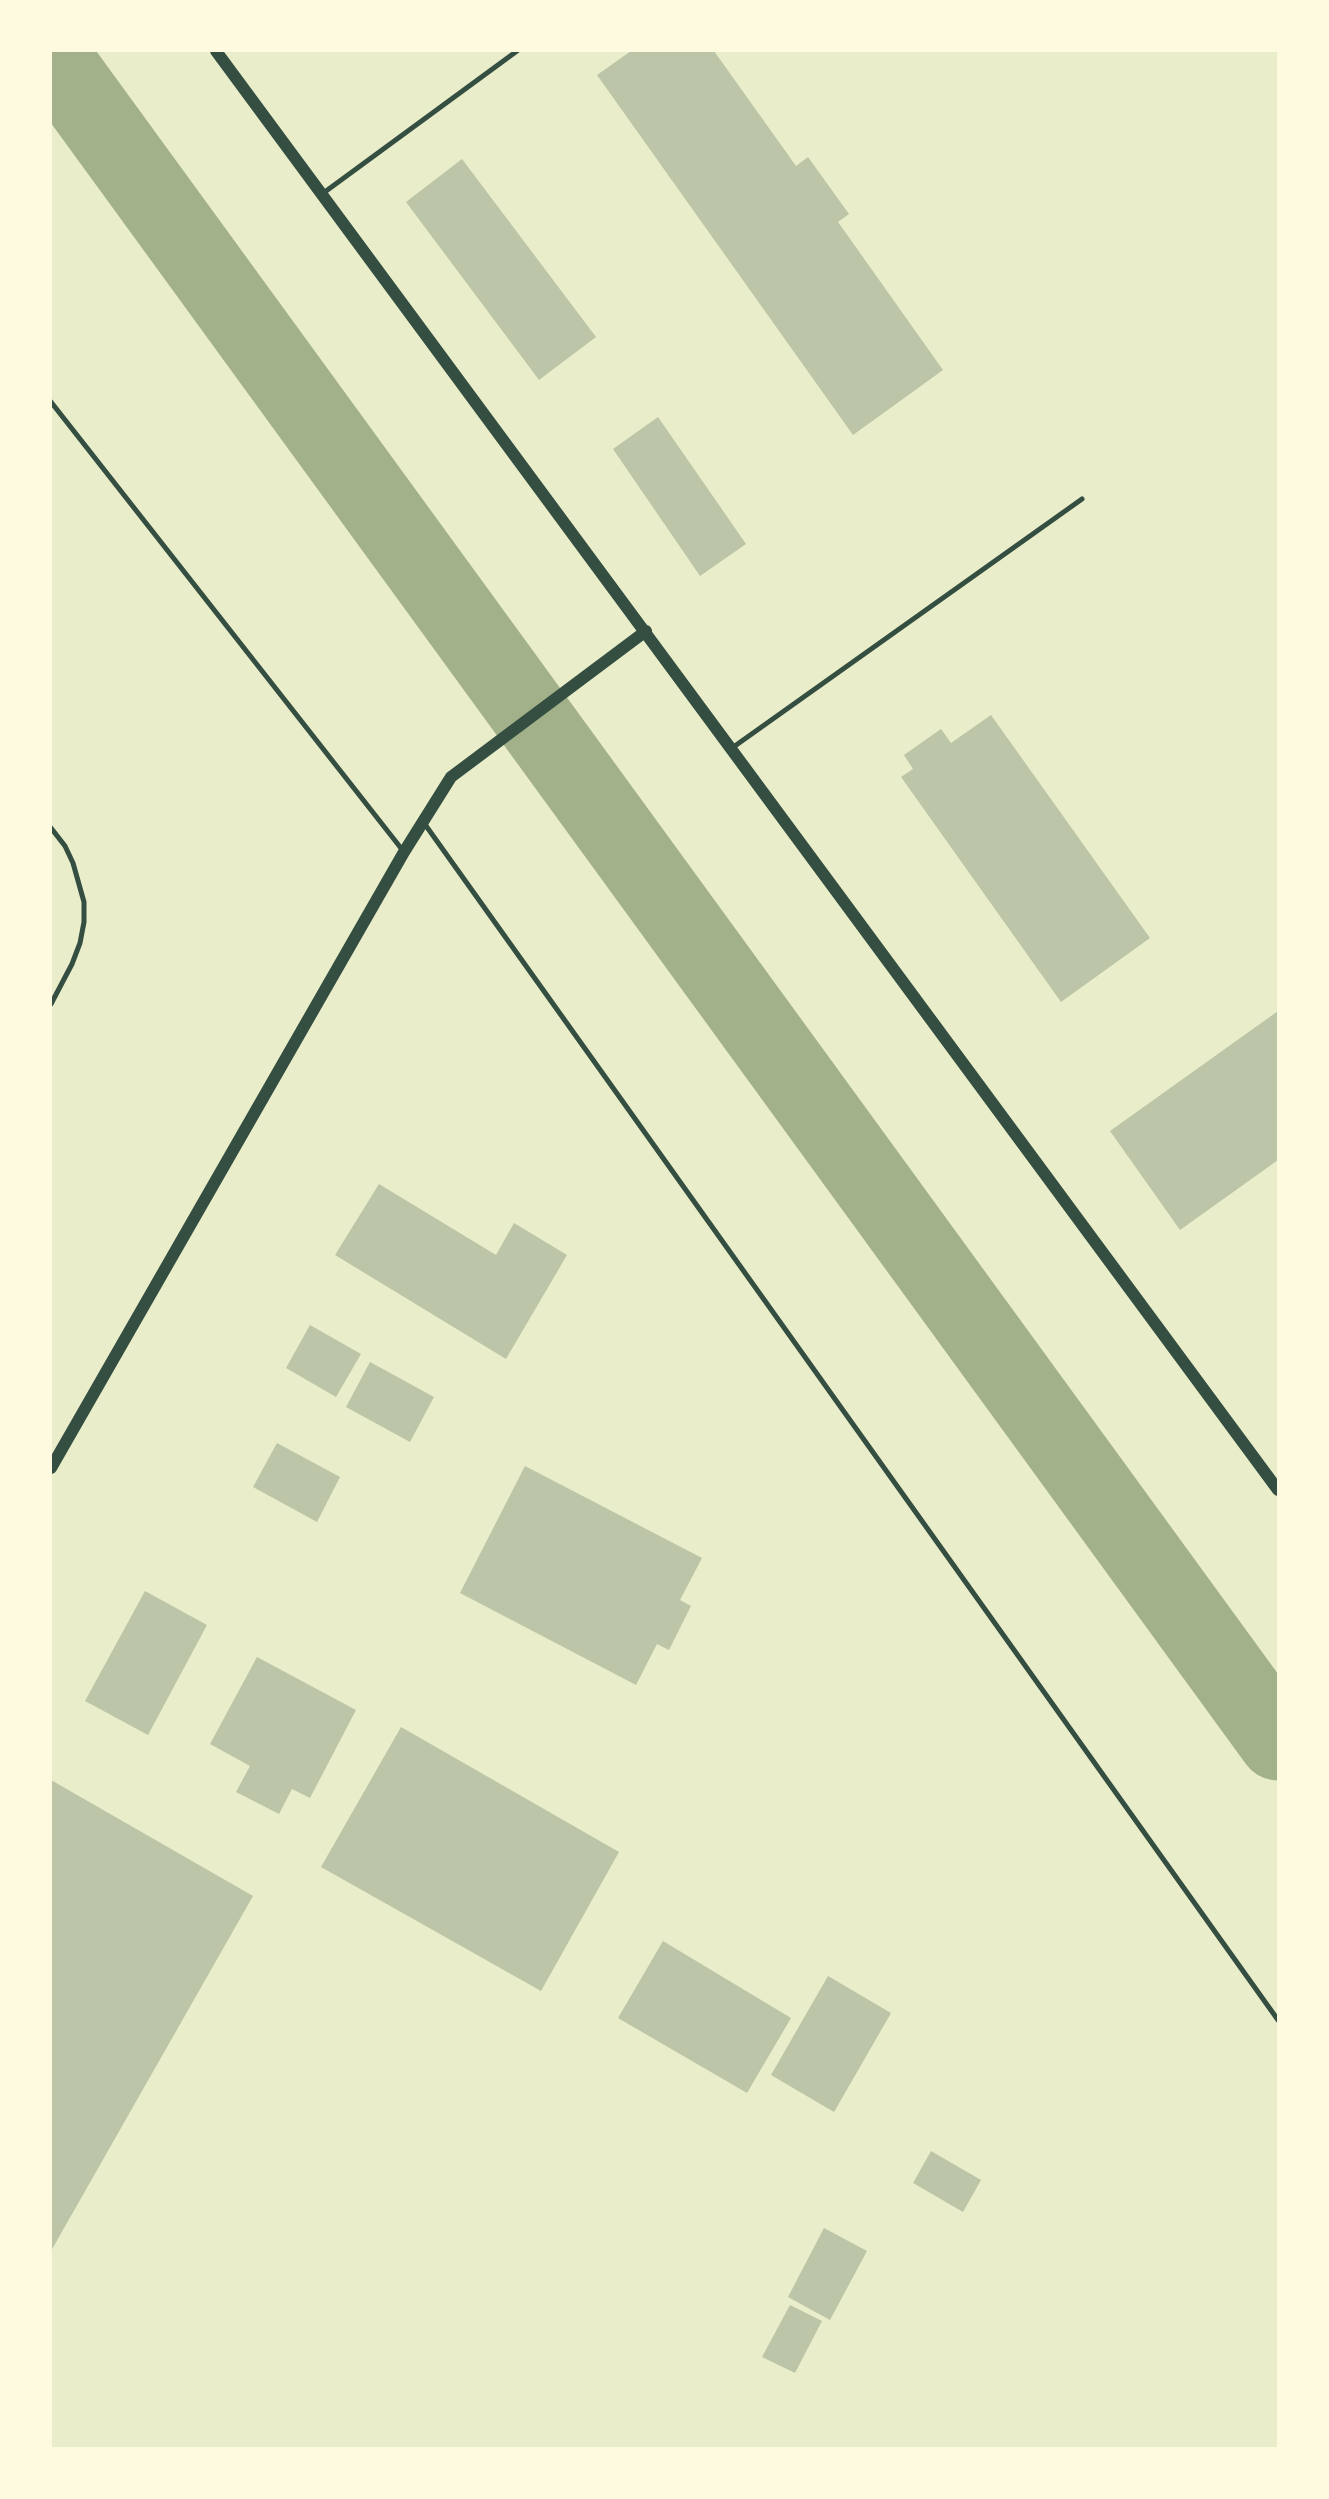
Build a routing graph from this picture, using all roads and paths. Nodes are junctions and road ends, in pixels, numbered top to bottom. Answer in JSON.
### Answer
{"nodes":[{"id":1,"x":216,"y":51,"type":"edge"},
{"id":2,"x":517,"y":51,"type":"edge"},
{"id":3,"x":322,"y":194,"type":"junction"},
{"id":4,"x":51,"y":402,"type":"edge"},
{"id":5,"x":1082,"y":499,"type":"dead end"},
{"id":6,"x":646,"y":631,"type":"junction"},
{"id":7,"x":732,"y":748,"type":"junction"},
{"id":8,"x":423,"y":820,"type":"junction"},
{"id":9,"x":51,"y":828,"type":"edge"},
{"id":10,"x":404,"y":852,"type":"junction"},
{"id":11,"x":51,"y":1004,"type":"edge"},
{"id":12,"x":51,"y":1468,"type":"edge"},
{"id":13,"x":1278,"y":1490,"type":"edge"},
{"id":14,"x":1278,"y":2020,"type":"edge"}],
"edges":[{"from":1,"to":3,"type":"street"},
{"from":2,"to":3,"type":"lane"},
{"from":3,"to":6,"type":"street"},
{"from":4,"to":10,"type":"lane"},
{"from":5,"to":7,"type":"lane"},
{"from":6,"to":7,"type":"street"},
{"from":6,"to":8,"type":"street"},
{"from":7,"to":13,"type":"street"},
{"from":8,"to":10,"type":"street"},
{"from":8,"to":14,"type":"lane"},
{"from":9,"to":11,"type":"lane"},
{"from":10,"to":12,"type":"street"}]}
